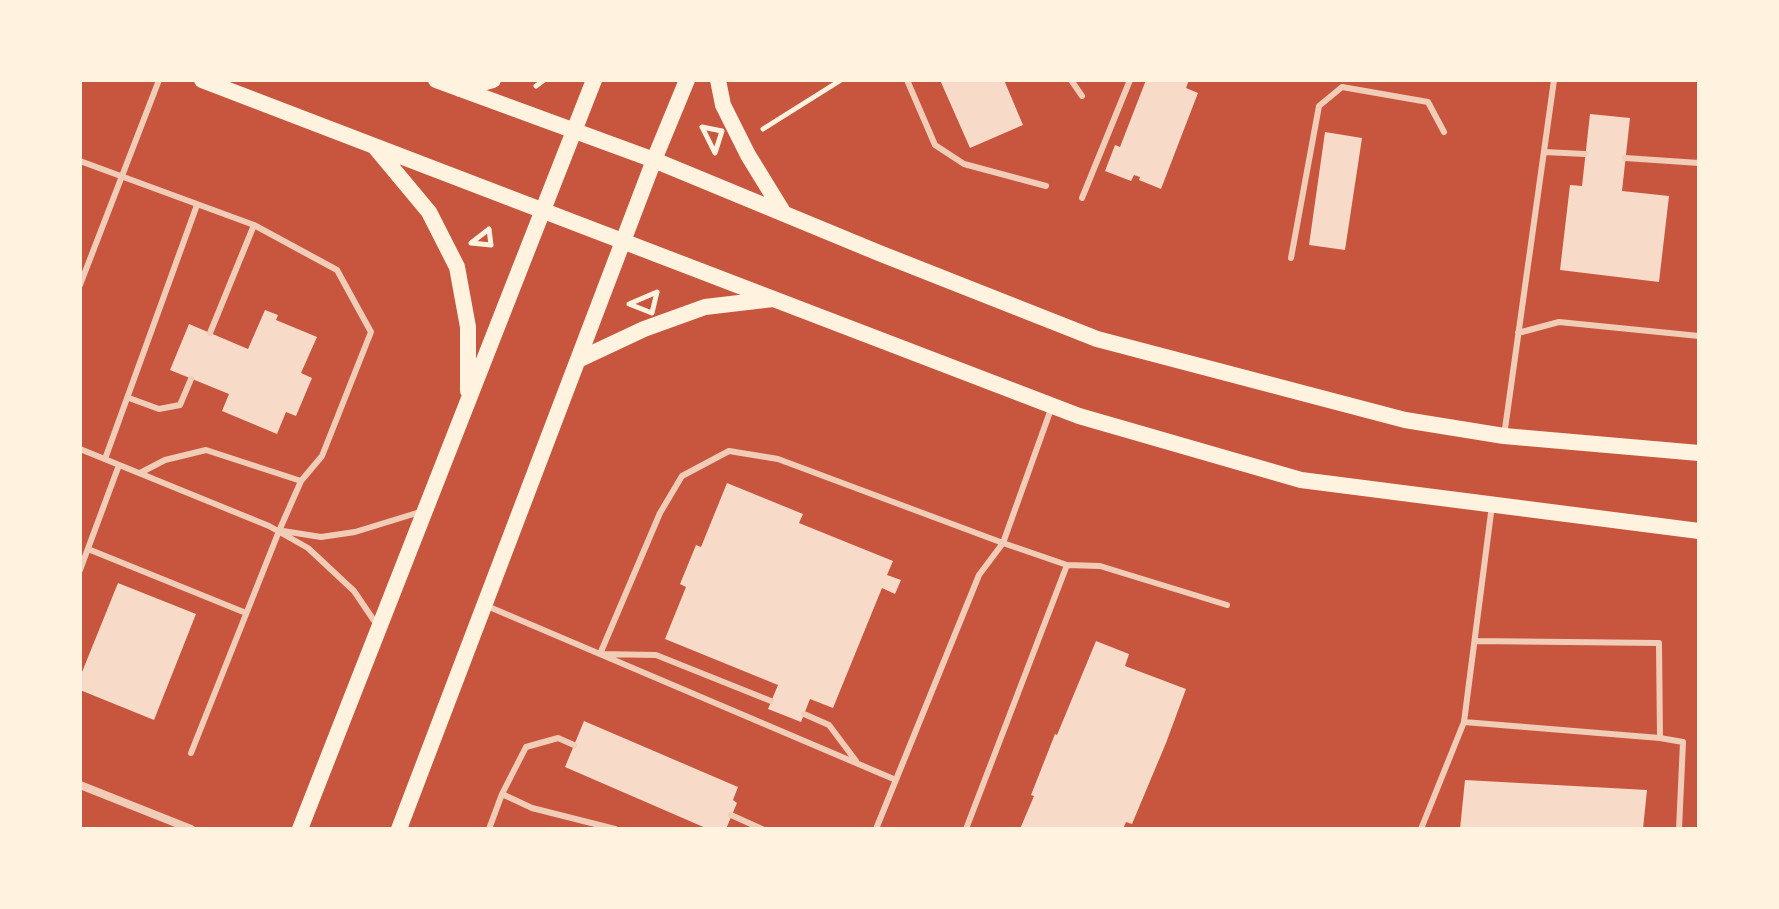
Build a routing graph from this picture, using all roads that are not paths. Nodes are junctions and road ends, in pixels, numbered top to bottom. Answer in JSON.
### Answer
{"nodes":[{"id":1,"x":159,"y":80,"type":"edge"},
{"id":2,"x":202,"y":80,"type":"edge"},
{"id":3,"x":436,"y":80,"type":"edge"},
{"id":4,"x":493,"y":80,"type":"edge"},
{"id":5,"x":594,"y":80,"type":"edge"},
{"id":6,"x":687,"y":80,"type":"edge"},
{"id":7,"x":718,"y":80,"type":"edge"},
{"id":8,"x":907,"y":80,"type":"edge"},
{"id":9,"x":1071,"y":80,"type":"edge"},
{"id":10,"x":1130,"y":80,"type":"edge"},
{"id":11,"x":1554,"y":80,"type":"edge"},
{"id":12,"x":460,"y":89,"type":"junction"},
{"id":13,"x":1082,"y":96,"type":"dead end"},
{"id":14,"x":573,"y":130,"type":"junction"},
{"id":15,"x":1444,"y":132,"type":"dead end"},
{"id":16,"x":373,"y":145,"type":"junction"},
{"id":17,"x":1544,"y":152,"type":"junction"},
{"id":18,"x":1585,"y":154,"type":"dead end"},
{"id":19,"x":1625,"y":158,"type":"dead end"},
{"id":20,"x":654,"y":160,"type":"junction"},
{"id":21,"x":80,"y":161,"type":"edge"},
{"id":22,"x":1699,"y":163,"type":"edge"},
{"id":23,"x":122,"y":177,"type":"junction"},
{"id":24,"x":1046,"y":186,"type":"dead end"},
{"id":25,"x":1082,"y":198,"type":"dead end"},
{"id":26,"x":197,"y":205,"type":"junction"},
{"id":27,"x":544,"y":209,"type":"junction"},
{"id":28,"x":783,"y":212,"type":"junction"},
{"id":29,"x":254,"y":225,"type":"junction"},
{"id":30,"x":624,"y":241,"type":"junction"},
{"id":31,"x":1291,"y":258,"type":"dead end"},
{"id":32,"x":80,"y":285,"type":"edge"},
{"id":33,"x":776,"y":299,"type":"junction"},
{"id":34,"x":210,"y":333,"type":"dead end"},
{"id":35,"x":1518,"y":333,"type":"junction"},
{"id":36,"x":1699,"y":336,"type":"edge"},
{"id":37,"x":578,"y":360,"type":"junction"},
{"id":38,"x":191,"y":379,"type":"dead end"},
{"id":39,"x":129,"y":398,"type":"junction"},
{"id":40,"x":468,"y":402,"type":"junction"},
{"id":41,"x":1052,"y":406,"type":"junction"},
{"id":42,"x":1504,"y":436,"type":"junction"},
{"id":43,"x":80,"y":449,"type":"edge"},
{"id":44,"x":1699,"y":453,"type":"edge"},
{"id":45,"x":105,"y":459,"type":"junction"},
{"id":46,"x":119,"y":465,"type":"junction"},
{"id":47,"x":140,"y":473,"type":"junction"},
{"id":48,"x":301,"y":481,"type":"junction"},
{"id":49,"x":1492,"y":505,"type":"junction"},
{"id":50,"x":426,"y":511,"type":"junction"},
{"id":51,"x":279,"y":531,"type":"junction"},
{"id":52,"x":1699,"y":531,"type":"edge"},
{"id":53,"x":1003,"y":543,"type":"junction"},
{"id":54,"x":88,"y":549,"type":"junction"},
{"id":55,"x":1067,"y":565,"type":"junction"},
{"id":56,"x":80,"y":570,"type":"edge"},
{"id":57,"x":483,"y":604,"type":"junction"},
{"id":58,"x":1227,"y":605,"type":"dead end"},
{"id":59,"x":246,"y":613,"type":"junction"},
{"id":60,"x":380,"y":628,"type":"junction"},
{"id":61,"x":1475,"y":641,"type":"junction"},
{"id":62,"x":600,"y":654,"type":"junction"},
{"id":63,"x":771,"y":701,"type":"dead end"},
{"id":64,"x":804,"y":714,"type":"dead end"},
{"id":65,"x":1464,"y":722,"type":"junction"},
{"id":66,"x":1660,"y":738,"type":"junction"},
{"id":67,"x":574,"y":745,"type":"dead end"},
{"id":68,"x":191,"y":753,"type":"dead end"},
{"id":69,"x":858,"y":763,"type":"junction"},
{"id":70,"x":896,"y":780,"type":"junction"},
{"id":71,"x":80,"y":785,"type":"edge"},
{"id":72,"x":502,"y":794,"type":"junction"},
{"id":73,"x":731,"y":815,"type":"dead end"},
{"id":74,"x":191,"y":829,"type":"edge"},
{"id":75,"x":300,"y":829,"type":"edge"},
{"id":76,"x":399,"y":829,"type":"edge"},
{"id":77,"x":489,"y":829,"type":"edge"},
{"id":78,"x":615,"y":829,"type":"edge"},
{"id":79,"x":762,"y":829,"type":"edge"},
{"id":80,"x":876,"y":829,"type":"edge"},
{"id":81,"x":966,"y":829,"type":"edge"},
{"id":82,"x":1421,"y":829,"type":"edge"},
{"id":83,"x":1679,"y":829,"type":"edge"}],
"edges":[{"from":1,"to":23,"type":"lane"},
{"from":2,"to":16,"type":"main road"},
{"from":3,"to":12,"type":"main road"},
{"from":4,"to":12,"type":"main road"},
{"from":5,"to":14,"type":"main road"},
{"from":6,"to":20,"type":"main road"},
{"from":7,"to":28,"type":"main road"},
{"from":8,"to":24,"type":"lane"},
{"from":9,"to":13,"type":"lane"},
{"from":10,"to":25,"type":"lane"},
{"from":11,"to":17,"type":"lane"},
{"from":12,"to":14,"type":"main road"},
{"from":14,"to":20,"type":"main road"},
{"from":14,"to":27,"type":"main road"},
{"from":15,"to":31,"type":"lane"},
{"from":16,"to":27,"type":"main road"},
{"from":16,"to":40,"type":"main road"},
{"from":17,"to":18,"type":"lane"},
{"from":17,"to":35,"type":"lane"},
{"from":19,"to":22,"type":"lane"},
{"from":20,"to":28,"type":"main road"},
{"from":20,"to":30,"type":"main road"},
{"from":21,"to":23,"type":"lane"},
{"from":23,"to":26,"type":"lane"},
{"from":23,"to":32,"type":"lane"},
{"from":26,"to":29,"type":"lane"},
{"from":26,"to":39,"type":"lane"},
{"from":27,"to":30,"type":"main road"},
{"from":27,"to":40,"type":"main road"},
{"from":28,"to":42,"type":"main road"},
{"from":29,"to":34,"type":"lane"},
{"from":29,"to":48,"type":"lane"},
{"from":30,"to":33,"type":"main road"},
{"from":30,"to":37,"type":"main road"},
{"from":33,"to":37,"type":"main road"},
{"from":33,"to":41,"type":"main road"},
{"from":35,"to":36,"type":"lane"},
{"from":35,"to":42,"type":"lane"},
{"from":37,"to":57,"type":"main road"},
{"from":38,"to":39,"type":"lane"},
{"from":39,"to":45,"type":"lane"},
{"from":40,"to":50,"type":"main road"},
{"from":41,"to":49,"type":"main road"},
{"from":41,"to":53,"type":"lane"},
{"from":42,"to":44,"type":"main road"},
{"from":43,"to":45,"type":"lane"},
{"from":45,"to":46,"type":"lane"},
{"from":46,"to":47,"type":"lane"},
{"from":46,"to":54,"type":"lane"},
{"from":47,"to":48,"type":"lane"},
{"from":47,"to":51,"type":"lane"},
{"from":48,"to":51,"type":"lane"},
{"from":49,"to":52,"type":"main road"},
{"from":49,"to":61,"type":"lane"},
{"from":50,"to":51,"type":"lane"},
{"from":50,"to":60,"type":"main road"},
{"from":51,"to":59,"type":"lane"},
{"from":51,"to":60,"type":"lane"},
{"from":53,"to":55,"type":"lane"},
{"from":53,"to":62,"type":"lane"},
{"from":53,"to":70,"type":"lane"},
{"from":54,"to":56,"type":"lane"},
{"from":54,"to":59,"type":"lane"},
{"from":55,"to":58,"type":"lane"},
{"from":55,"to":81,"type":"lane"},
{"from":57,"to":62,"type":"lane"},
{"from":57,"to":76,"type":"main road"},
{"from":59,"to":68,"type":"lane"},
{"from":60,"to":75,"type":"main road"},
{"from":61,"to":65,"type":"lane"},
{"from":61,"to":66,"type":"lane"},
{"from":62,"to":63,"type":"lane"},
{"from":62,"to":69,"type":"lane"},
{"from":64,"to":69,"type":"lane"},
{"from":65,"to":66,"type":"lane"},
{"from":65,"to":82,"type":"lane"},
{"from":66,"to":83,"type":"lane"},
{"from":67,"to":72,"type":"lane"},
{"from":69,"to":70,"type":"lane"},
{"from":70,"to":80,"type":"lane"},
{"from":71,"to":74,"type":"street"},
{"from":72,"to":77,"type":"lane"},
{"from":72,"to":78,"type":"lane"},
{"from":73,"to":79,"type":"lane"}]}
